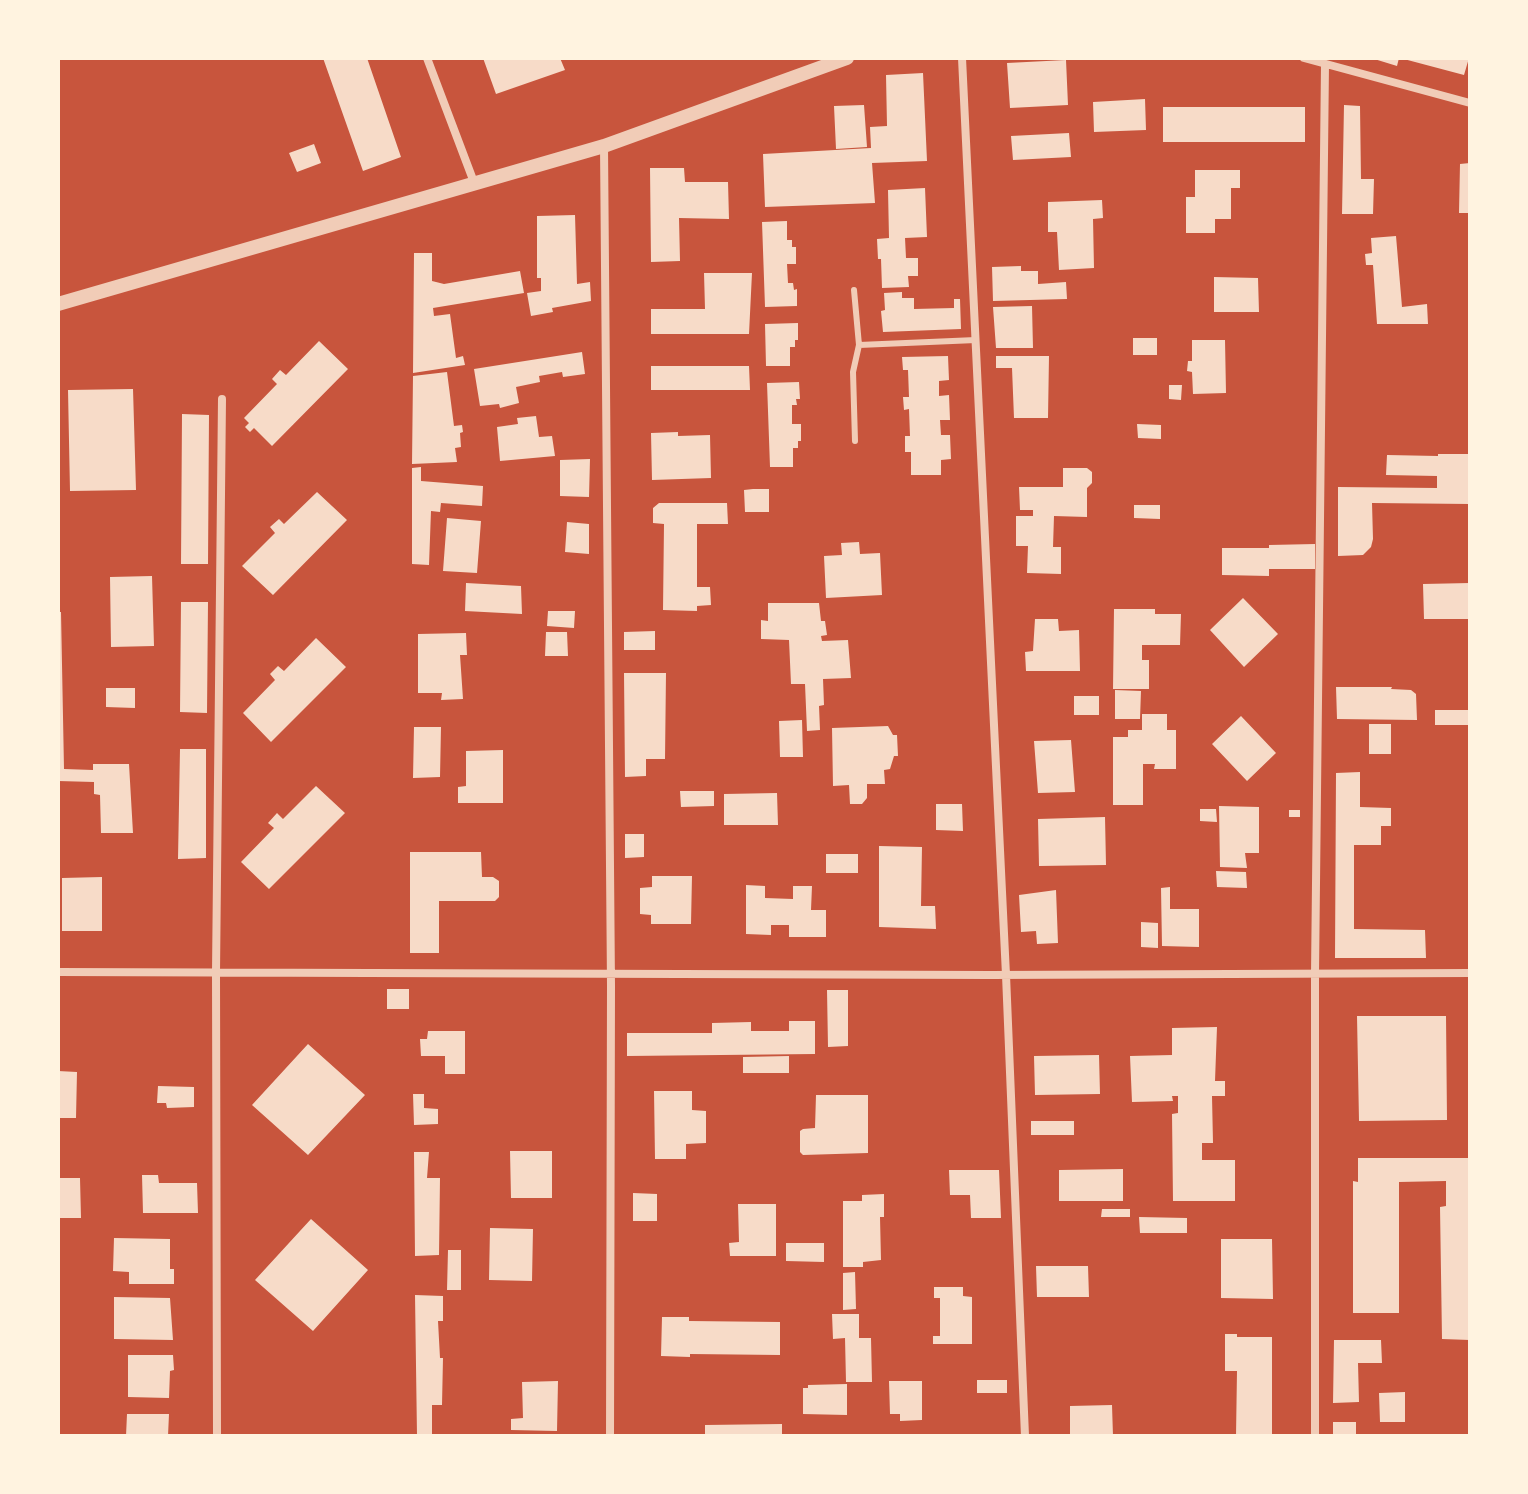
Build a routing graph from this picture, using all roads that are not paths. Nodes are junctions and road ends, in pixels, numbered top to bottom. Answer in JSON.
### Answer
{"nodes":[{"id":1,"x":427,"y":58,"type":"edge"},
{"id":2,"x":962,"y":58,"type":"edge"},
{"id":3,"x":1304,"y":58,"type":"edge"},
{"id":4,"x":838,"y":60,"type":"edge"},
{"id":5,"x":1325,"y":64,"type":"junction"},
{"id":6,"x":1470,"y":103,"type":"edge"},
{"id":7,"x":604,"y":146,"type":"junction"},
{"id":8,"x":475,"y":185,"type":"junction"},
{"id":9,"x":854,"y":290,"type":"dead end"},
{"id":10,"x":58,"y":304,"type":"edge"},
{"id":11,"x":976,"y":340,"type":"junction"},
{"id":12,"x":859,"y":345,"type":"junction"},
{"id":13,"x":222,"y":399,"type":"dead end"},
{"id":14,"x":855,"y":441,"type":"dead end"},
{"id":15,"x":58,"y":972,"type":"edge"},
{"id":16,"x":216,"y":972,"type":"junction"},
{"id":17,"x":610,"y":973,"type":"junction"},
{"id":18,"x":1315,"y":973,"type":"junction"},
{"id":19,"x":1470,"y":973,"type":"edge"},
{"id":20,"x":1006,"y":975,"type":"junction"},
{"id":21,"x":217,"y":1436,"type":"edge"},
{"id":22,"x":610,"y":1436,"type":"edge"},
{"id":23,"x":1025,"y":1436,"type":"edge"},
{"id":24,"x":1315,"y":1436,"type":"edge"}],
"edges":[{"from":1,"to":8,"type":"street"},
{"from":2,"to":11,"type":"street"},
{"from":3,"to":5,"type":"street"},
{"from":4,"to":7,"type":"street"},
{"from":5,"to":6,"type":"street"},
{"from":5,"to":18,"type":"street"},
{"from":7,"to":8,"type":"street"},
{"from":7,"to":17,"type":"street"},
{"from":8,"to":10,"type":"street"},
{"from":9,"to":12,"type":"lane"},
{"from":11,"to":12,"type":"lane"},
{"from":11,"to":20,"type":"street"},
{"from":12,"to":14,"type":"lane"},
{"from":13,"to":16,"type":"street"},
{"from":15,"to":16,"type":"street"},
{"from":16,"to":17,"type":"street"},
{"from":16,"to":21,"type":"street"},
{"from":17,"to":20,"type":"street"},
{"from":17,"to":22,"type":"street"},
{"from":18,"to":19,"type":"street"},
{"from":18,"to":20,"type":"street"},
{"from":18,"to":24,"type":"street"},
{"from":20,"to":23,"type":"street"}]}
